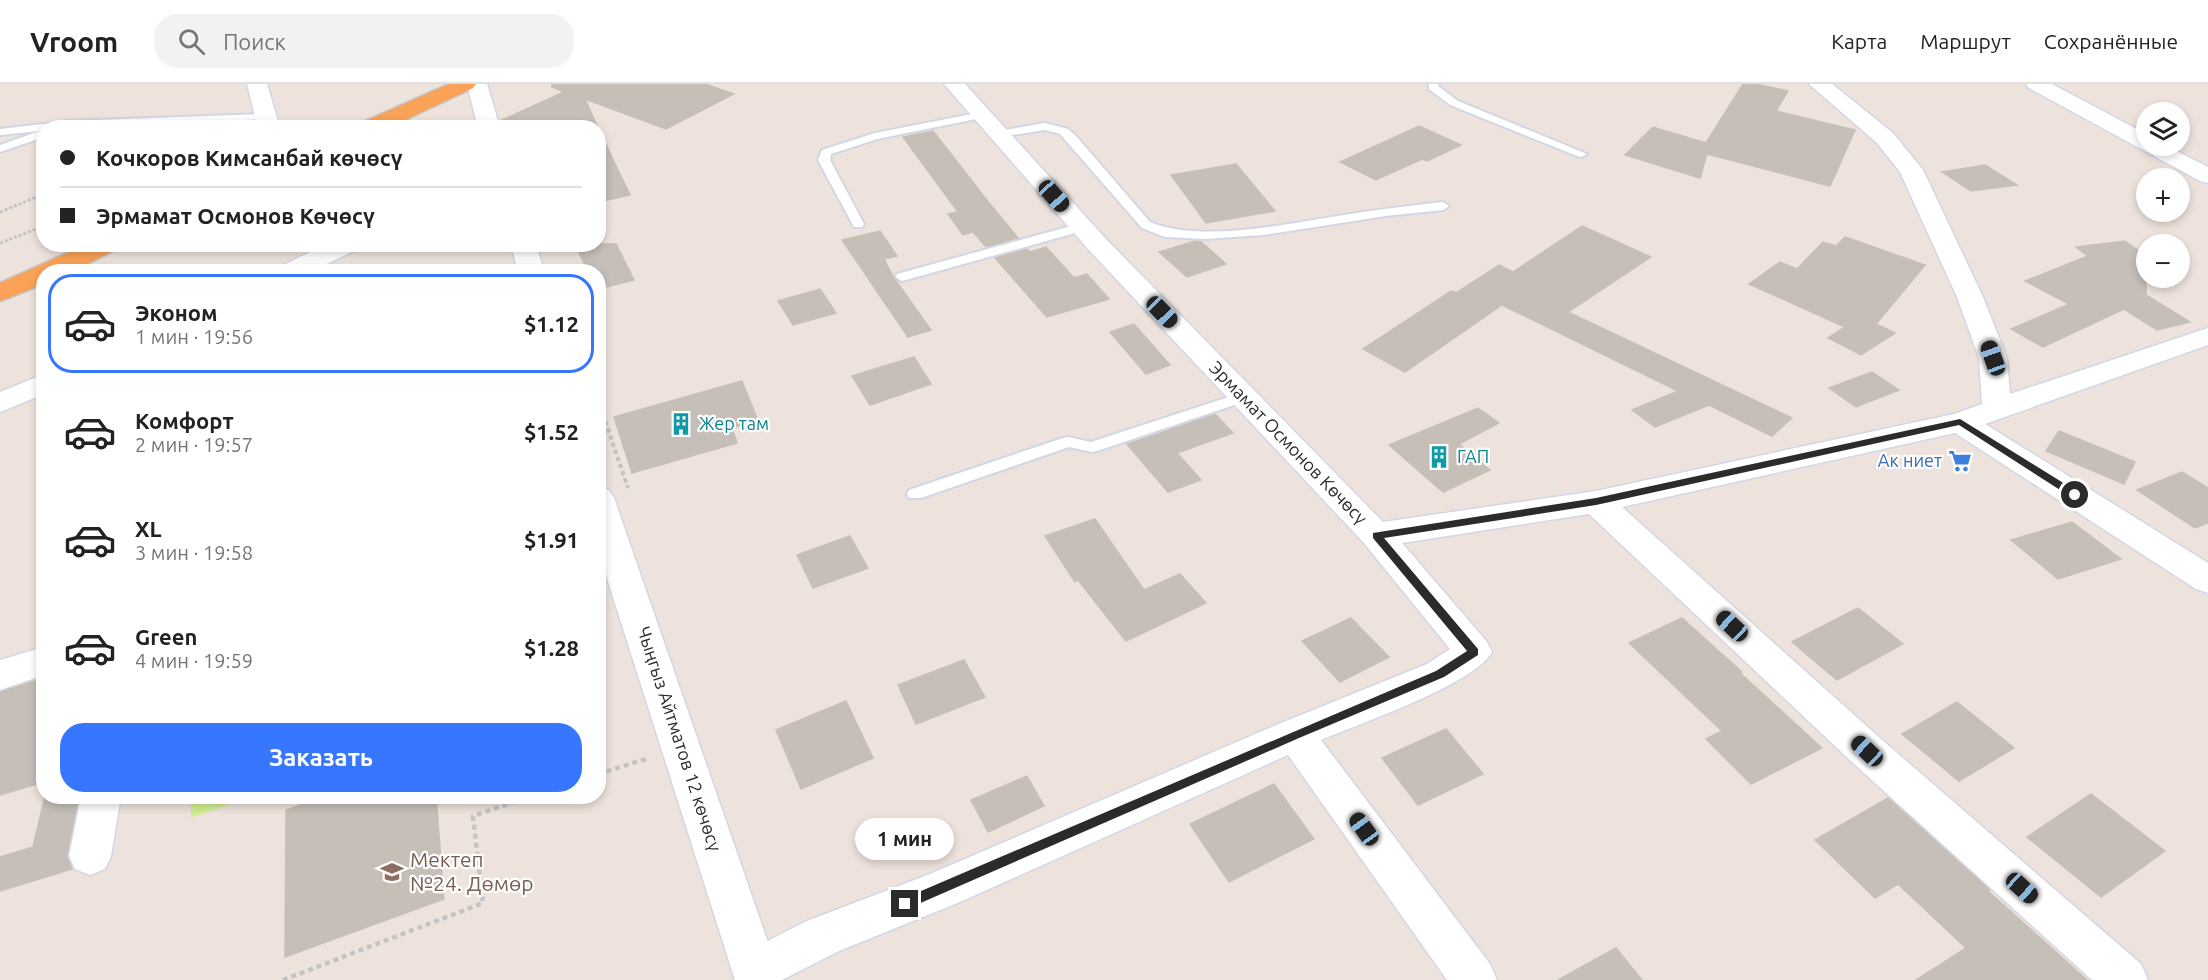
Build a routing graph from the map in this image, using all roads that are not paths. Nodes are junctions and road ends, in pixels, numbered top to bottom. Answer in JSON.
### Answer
{"nodes":[{"id":1,"x":257,"y":84,"type":"edge"},
{"id":2,"x":466,"y":84,"type":"edge"},
{"id":3,"x":477,"y":84,"type":"edge"},
{"id":4,"x":954,"y":84,"type":"edge"},
{"id":5,"x":1434,"y":84,"type":"edge"},
{"id":6,"x":1819,"y":84,"type":"edge"},
{"id":7,"x":2036,"y":84,"type":"edge"},
{"id":8,"x":267,"y":120,"type":"edge"},
{"id":9,"x":387,"y":120,"type":"edge"},
{"id":10,"x":487,"y":120,"type":"edge"},
{"id":11,"x":990,"y":124,"type":"junction"},
{"id":12,"x":36,"y":129,"type":"edge"},
{"id":13,"x":0,"y":132,"type":"edge"},
{"id":14,"x":36,"y":136,"type":"edge"},
{"id":15,"x":2136,"y":138,"type":"edge"},
{"id":16,"x":0,"y":149,"type":"edge"},
{"id":17,"x":1581,"y":154,"type":"dead end"},
{"id":18,"x":2170,"y":156,"type":"edge"},
{"id":19,"x":2208,"y":176,"type":"edge"},
{"id":20,"x":1443,"y":206,"type":"dead end"},
{"id":21,"x":858,"y":224,"type":"dead end"},
{"id":22,"x":1082,"y":227,"type":"junction"},
{"id":23,"x":91,"y":252,"type":"edge"},
{"id":24,"x":332,"y":252,"type":"edge"},
{"id":25,"x":66,"y":264,"type":"edge"},
{"id":26,"x":305,"y":264,"type":"edge"},
{"id":27,"x":36,"y":277,"type":"edge"},
{"id":28,"x":902,"y":277,"type":"dead end"},
{"id":29,"x":0,"y":293,"type":"edge"},
{"id":30,"x":2208,"y":336,"type":"edge"},
{"id":31,"x":36,"y":386,"type":"edge"},
{"id":32,"x":1244,"y":397,"type":"junction"},
{"id":33,"x":0,"y":403,"type":"edge"},
{"id":34,"x":1997,"y":409,"type":"junction"},
{"id":35,"x":1960,"y":422,"type":"junction"},
{"id":36,"x":915,"y":494,"type":"dead end"},
{"id":37,"x":1596,"y":502,"type":"junction"},
{"id":38,"x":606,"y":522,"type":"edge"},
{"id":39,"x":1376,"y":535,"type":"junction"},
{"id":40,"x":2208,"y":580,"type":"edge"},
{"id":41,"x":36,"y":664,"type":"edge"},
{"id":42,"x":0,"y":675,"type":"edge"},
{"id":43,"x":1295,"y":734,"type":"junction"},
{"id":44,"x":100,"y":804,"type":"edge"},
{"id":45,"x":90,"y":856,"type":"dead end"},
{"id":46,"x":757,"y":975,"type":"edge"},
{"id":47,"x":1474,"y":980,"type":"edge"},
{"id":48,"x":2125,"y":980,"type":"edge"}],
"edges":[{"from":1,"to":8,"type":"street"},
{"from":2,"to":9,"type":"highway"},
{"from":3,"to":10,"type":"street"},
{"from":4,"to":11,"type":"street","name":"Эрмамат Осмонов Көчөсү"},
{"from":5,"to":17,"type":"lane"},
{"from":6,"to":34,"type":"street"},
{"from":7,"to":15,"type":"street"},
{"from":11,"to":20,"type":"lane"},
{"from":11,"to":21,"type":"lane"},
{"from":11,"to":22,"type":"street","name":"Эрмамат Осмонов Көчөсү"},
{"from":12,"to":13,"type":"lane"},
{"from":14,"to":16,"type":"lane"},
{"from":18,"to":19,"type":"street"},
{"from":22,"to":28,"type":"lane"},
{"from":22,"to":32,"type":"street","name":"Эрмамат Осмонов Көчөсү"},
{"from":23,"to":25,"type":"highway"},
{"from":24,"to":26,"type":"street"},
{"from":27,"to":29,"type":"highway"},
{"from":30,"to":34,"type":"street"},
{"from":31,"to":33,"type":"street"},
{"from":32,"to":36,"type":"lane"},
{"from":32,"to":39,"type":"street","name":"Эрмамат Осмонов Көчөсү"},
{"from":34,"to":35,"type":"street"},
{"from":35,"to":37,"type":"street"},
{"from":35,"to":40,"type":"street"},
{"from":37,"to":39,"type":"street"},
{"from":37,"to":48,"type":"street"},
{"from":38,"to":46,"type":"street","name":"Чыңгыз Айтматов 12 көчөсү"},
{"from":39,"to":43,"type":"street","name":"Эрмамат Осмонов Көчөсү"},
{"from":41,"to":42,"type":"street"},
{"from":43,"to":46,"type":"street","name":"Эрмамат Осмонов Көчөсү"},
{"from":43,"to":47,"type":"street"},
{"from":44,"to":45,"type":"street"}]}
